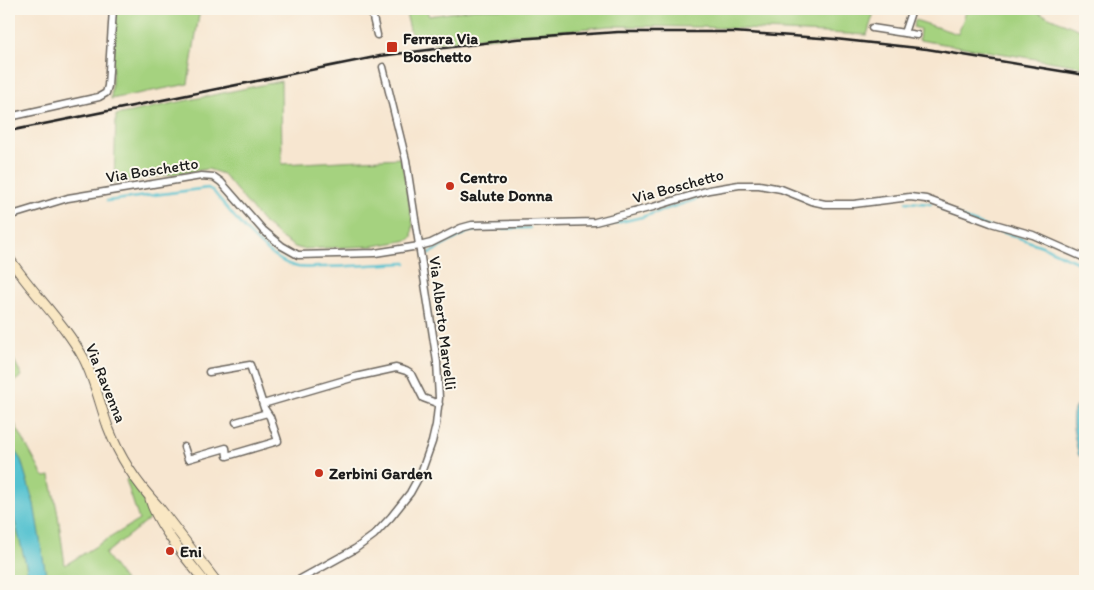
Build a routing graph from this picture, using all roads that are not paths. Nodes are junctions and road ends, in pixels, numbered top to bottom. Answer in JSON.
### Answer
{"nodes":[{"id":1,"x":113,"y":9,"type":"edge"},
{"id":2,"x":371,"y":9,"type":"edge"},
{"id":3,"x":912,"y":9,"type":"edge"},
{"id":4,"x":872,"y":28,"type":"dead end"},
{"id":5,"x":904,"y":33,"type":"junction"},
{"id":6,"x":377,"y":35,"type":"dead end"},
{"id":7,"x":917,"y":35,"type":"dead end"},
{"id":8,"x":383,"y":67,"type":"dead end"},
{"id":9,"x":9,"y":117,"type":"edge"},
{"id":10,"x":9,"y":216,"type":"edge"},
{"id":11,"x":419,"y":246,"type":"junction"},
{"id":12,"x":1085,"y":258,"type":"edge"},
{"id":13,"x":9,"y":260,"type":"edge"},
{"id":14,"x":209,"y":372,"type":"dead end"},
{"id":15,"x":263,"y":404,"type":"junction"},
{"id":16,"x":439,"y":404,"type":"junction"},
{"id":17,"x":267,"y":413,"type":"junction"},
{"id":18,"x":236,"y":422,"type":"dead end"},
{"id":19,"x":184,"y":447,"type":"dead end"},
{"id":20,"x":165,"y":521,"type":"junction"},
{"id":21,"x":204,"y":581,"type":"edge"},
{"id":22,"x":216,"y":581,"type":"edge"},
{"id":23,"x":297,"y":581,"type":"edge"}],
"edges":[{"from":1,"to":9,"type":"street"},
{"from":2,"to":6,"type":"street"},
{"from":3,"to":5,"type":"street"},
{"from":4,"to":5,"type":"street"},
{"from":5,"to":7,"type":"street"},
{"from":8,"to":11,"type":"street"},
{"from":10,"to":11,"type":"street","name":"Via Boschetto"},
{"from":11,"to":12,"type":"street","name":"Via Boschetto"},
{"from":11,"to":16,"type":"street","name":"Via Alberto Marvelli"},
{"from":13,"to":20,"type":"main road","name":"Via Ravenna"},
{"from":14,"to":15,"type":"street"},
{"from":15,"to":16,"type":"street","name":"Via Alberto Marvelli"},
{"from":15,"to":17,"type":"street"},
{"from":16,"to":23,"type":"street","name":"Via Alberto Marvelli"},
{"from":17,"to":18,"type":"street"},
{"from":17,"to":19,"type":"street"},
{"from":20,"to":21,"type":"main road","name":"Via Ravenna"},
{"from":20,"to":22,"type":"main road","name":"Via Ravenna"}]}
